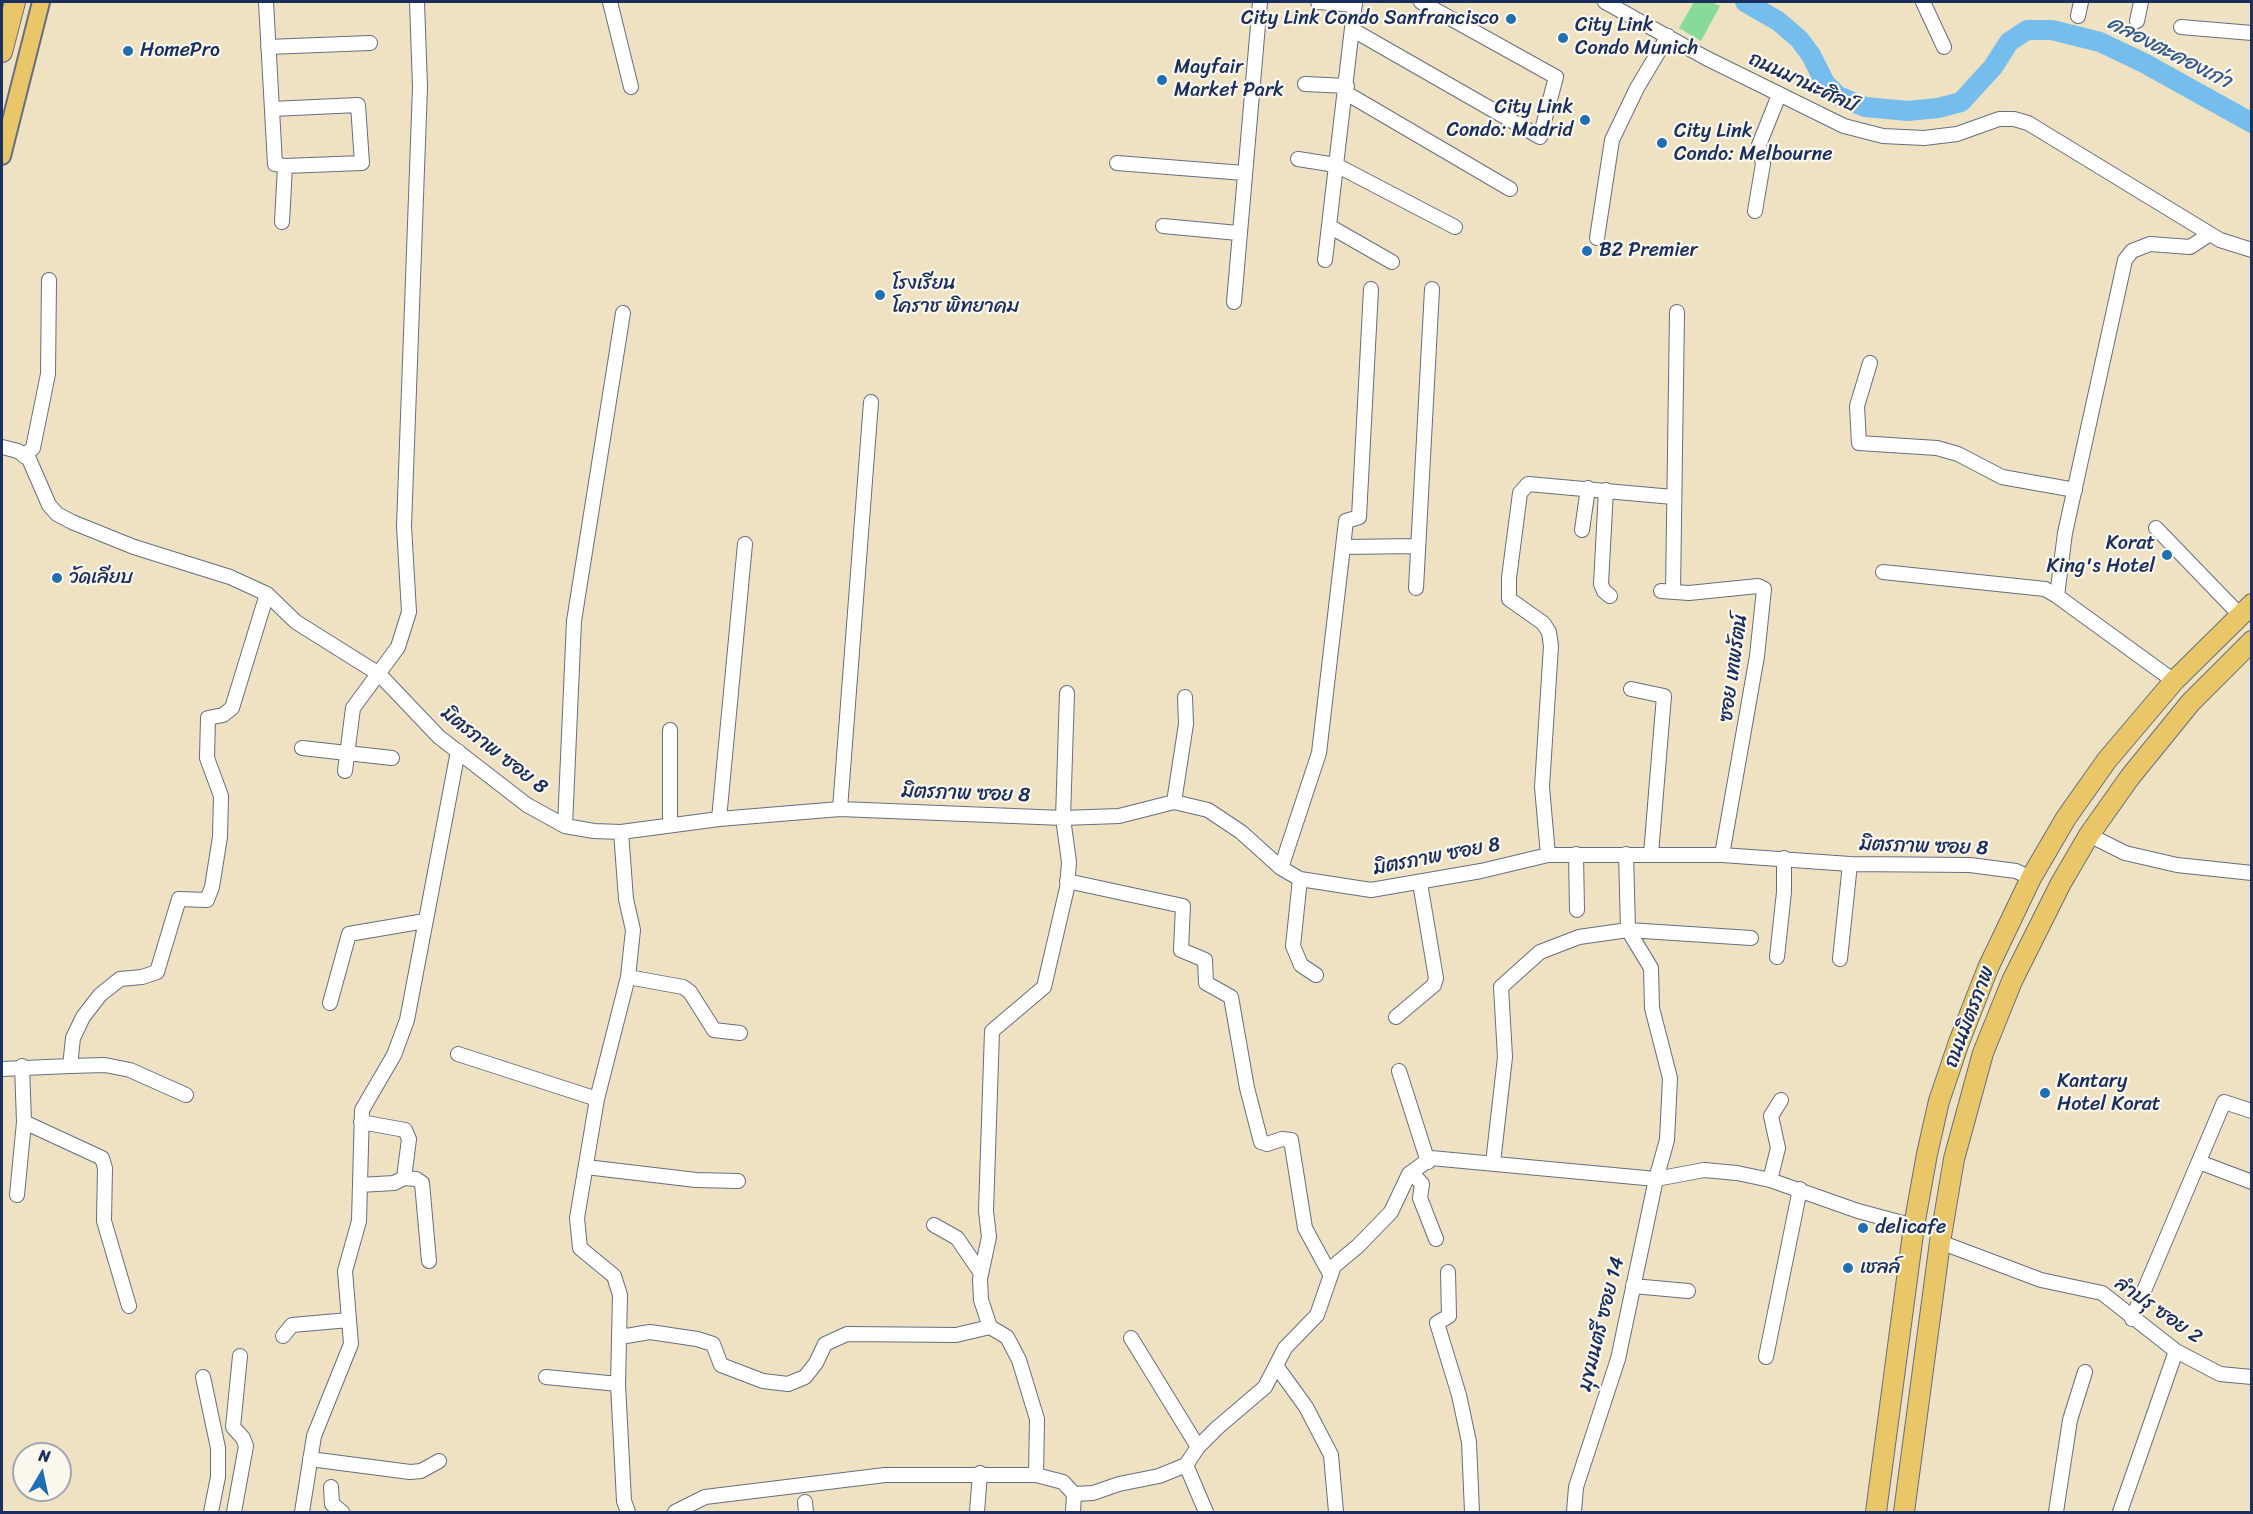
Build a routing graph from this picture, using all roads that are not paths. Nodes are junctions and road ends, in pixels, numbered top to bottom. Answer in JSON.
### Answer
{"nodes":[{"id":1,"x":15,"y":2,"type":"edge"},
{"id":2,"x":40,"y":2,"type":"edge"},
{"id":3,"x":266,"y":2,"type":"edge"},
{"id":4,"x":417,"y":2,"type":"edge"},
{"id":5,"x":610,"y":2,"type":"edge"},
{"id":6,"x":1260,"y":2,"type":"edge"},
{"id":7,"x":1318,"y":2,"type":"edge"},
{"id":8,"x":1421,"y":2,"type":"edge"},
{"id":9,"x":1605,"y":2,"type":"edge"},
{"id":10,"x":1923,"y":2,"type":"edge"},
{"id":11,"x":2081,"y":2,"type":"edge"},
{"id":12,"x":2141,"y":2,"type":"edge"},
{"id":13,"x":1355,"y":3,"type":"edge"},
{"id":14,"x":2078,"y":16,"type":"dead end"},
{"id":15,"x":2137,"y":21,"type":"dead end"},
{"id":16,"x":2181,"y":27,"type":"dead end"},
{"id":17,"x":1353,"y":30,"type":"junction"},
{"id":18,"x":2252,"y":33,"type":"edge"},
{"id":19,"x":1668,"y":36,"type":"junction"},
{"id":20,"x":370,"y":43,"type":"dead end"},
{"id":21,"x":268,"y":47,"type":"junction"},
{"id":22,"x":1944,"y":47,"type":"dead end"},
{"id":23,"x":2,"y":52,"type":"edge"},
{"id":24,"x":1305,"y":84,"type":"dead end"},
{"id":25,"x":631,"y":87,"type":"dead end"},
{"id":26,"x":1346,"y":90,"type":"junction"},
{"id":27,"x":1779,"y":95,"type":"junction"},
{"id":28,"x":272,"y":109,"type":"junction"},
{"id":29,"x":2,"y":156,"type":"edge"},
{"id":30,"x":1298,"y":159,"type":"dead end"},
{"id":31,"x":1117,"y":163,"type":"dead end"},
{"id":32,"x":1336,"y":165,"type":"junction"},
{"id":33,"x":285,"y":166,"type":"junction"},
{"id":34,"x":1244,"y":173,"type":"junction"},
{"id":35,"x":1510,"y":189,"type":"dead end"},
{"id":36,"x":1755,"y":211,"type":"dead end"},
{"id":37,"x":282,"y":222,"type":"dead end"},
{"id":38,"x":1163,"y":226,"type":"dead end"},
{"id":39,"x":1329,"y":226,"type":"junction"},
{"id":40,"x":1455,"y":228,"type":"dead end"},
{"id":41,"x":1238,"y":233,"type":"junction"},
{"id":42,"x":2210,"y":234,"type":"junction"},
{"id":43,"x":1597,"y":238,"type":"dead end"},
{"id":44,"x":2252,"y":250,"type":"edge"},
{"id":45,"x":1324,"y":260,"type":"dead end"},
{"id":46,"x":1392,"y":262,"type":"dead end"},
{"id":47,"x":49,"y":280,"type":"dead end"},
{"id":48,"x":1371,"y":289,"type":"dead end"},
{"id":49,"x":1432,"y":289,"type":"dead end"},
{"id":50,"x":1234,"y":302,"type":"dead end"},
{"id":51,"x":1677,"y":312,"type":"dead end"},
{"id":52,"x":623,"y":313,"type":"dead end"},
{"id":53,"x":1870,"y":363,"type":"dead end"},
{"id":54,"x":871,"y":402,"type":"dead end"},
{"id":55,"x":2,"y":447,"type":"edge"},
{"id":56,"x":24,"y":456,"type":"junction"},
{"id":57,"x":1588,"y":488,"type":"junction"},
{"id":58,"x":1606,"y":490,"type":"junction"},
{"id":59,"x":2075,"y":490,"type":"junction"},
{"id":60,"x":1673,"y":497,"type":"junction"},
{"id":61,"x":2156,"y":528,"type":"dead end"},
{"id":62,"x":1582,"y":530,"type":"dead end"},
{"id":63,"x":745,"y":544,"type":"dead end"},
{"id":64,"x":1417,"y":546,"type":"junction"},
{"id":65,"x":1344,"y":547,"type":"junction"},
{"id":66,"x":1883,"y":572,"type":"dead end"},
{"id":67,"x":1416,"y":588,"type":"dead end"},
{"id":68,"x":267,"y":594,"type":"junction"},
{"id":69,"x":1610,"y":596,"type":"dead end"},
{"id":70,"x":2057,"y":596,"type":"junction"},
{"id":71,"x":2245,"y":609,"type":"edge"},
{"id":72,"x":2252,"y":641,"type":"edge"},
{"id":73,"x":379,"y":674,"type":"junction"},
{"id":74,"x":2174,"y":681,"type":"junction"},
{"id":75,"x":1631,"y":688,"type":"dead end"},
{"id":76,"x":1067,"y":693,"type":"dead end"},
{"id":77,"x":1185,"y":697,"type":"dead end"},
{"id":78,"x":670,"y":730,"type":"dead end"},
{"id":79,"x":302,"y":748,"type":"dead end"},
{"id":80,"x":459,"y":751,"type":"junction"},
{"id":81,"x":347,"y":753,"type":"junction"},
{"id":82,"x":392,"y":758,"type":"dead end"},
{"id":83,"x":345,"y":771,"type":"dead end"},
{"id":84,"x":1174,"y":802,"type":"junction"},
{"id":85,"x":840,"y":810,"type":"junction"},
{"id":86,"x":1063,"y":818,"type":"junction"},
{"id":87,"x":719,"y":819,"type":"junction"},
{"id":88,"x":670,"y":825,"type":"junction"},
{"id":89,"x":565,"y":826,"type":"junction"},
{"id":90,"x":621,"y":831,"type":"junction"},
{"id":91,"x":2089,"y":835,"type":"junction"},
{"id":92,"x":1576,"y":854,"type":"junction"},
{"id":93,"x":1626,"y":854,"type":"junction"},
{"id":94,"x":1651,"y":854,"type":"junction"},
{"id":95,"x":1548,"y":855,"type":"junction"},
{"id":96,"x":1722,"y":855,"type":"junction"},
{"id":97,"x":1784,"y":858,"type":"junction"},
{"id":98,"x":1850,"y":864,"type":"junction"},
{"id":99,"x":1281,"y":868,"type":"junction"},
{"id":100,"x":2252,"y":873,"type":"edge"},
{"id":101,"x":2031,"y":878,"type":"junction"},
{"id":102,"x":1300,"y":879,"type":"junction"},
{"id":103,"x":1067,"y":881,"type":"junction"},
{"id":104,"x":1420,"y":883,"type":"junction"},
{"id":105,"x":1577,"y":910,"type":"dead end"},
{"id":106,"x":425,"y":921,"type":"junction"},
{"id":107,"x":1628,"y":930,"type":"junction"},
{"id":108,"x":1751,"y":939,"type":"dead end"},
{"id":109,"x":1777,"y":957,"type":"dead end"},
{"id":110,"x":1840,"y":959,"type":"dead end"},
{"id":111,"x":1316,"y":975,"type":"dead end"},
{"id":112,"x":628,"y":977,"type":"junction"},
{"id":113,"x":330,"y":1003,"type":"dead end"},
{"id":114,"x":1396,"y":1017,"type":"dead end"},
{"id":115,"x":740,"y":1033,"type":"dead end"},
{"id":116,"x":458,"y":1054,"type":"dead end"},
{"id":117,"x":22,"y":1066,"type":"junction"},
{"id":118,"x":70,"y":1066,"type":"junction"},
{"id":119,"x":2,"y":1069,"type":"edge"},
{"id":120,"x":1399,"y":1071,"type":"dead end"},
{"id":121,"x":186,"y":1095,"type":"dead end"},
{"id":122,"x":597,"y":1100,"type":"junction"},
{"id":123,"x":1780,"y":1101,"type":"dead end"},
{"id":124,"x":2252,"y":1111,"type":"edge"},
{"id":125,"x":24,"y":1122,"type":"junction"},
{"id":126,"x":361,"y":1122,"type":"junction"},
{"id":127,"x":1428,"y":1162,"type":"junction"},
{"id":128,"x":2199,"y":1162,"type":"junction"},
{"id":129,"x":1493,"y":1163,"type":"junction"},
{"id":130,"x":586,"y":1167,"type":"junction"},
{"id":131,"x":1412,"y":1173,"type":"junction"},
{"id":132,"x":404,"y":1178,"type":"junction"},
{"id":133,"x":1656,"y":1179,"type":"junction"},
{"id":134,"x":1770,"y":1180,"type":"junction"},
{"id":135,"x":738,"y":1181,"type":"dead end"},
{"id":136,"x":2252,"y":1182,"type":"edge"},
{"id":137,"x":360,"y":1185,"type":"junction"},
{"id":138,"x":1800,"y":1189,"type":"junction"},
{"id":139,"x":17,"y":1195,"type":"dead end"},
{"id":140,"x":934,"y":1225,"type":"dead end"},
{"id":141,"x":1914,"y":1226,"type":"junction"},
{"id":142,"x":1436,"y":1239,"type":"dead end"},
{"id":143,"x":1940,"y":1242,"type":"junction"},
{"id":144,"x":429,"y":1261,"type":"dead end"},
{"id":145,"x":1448,"y":1272,"type":"dead end"},
{"id":146,"x":981,"y":1274,"type":"junction"},
{"id":147,"x":1330,"y":1274,"type":"junction"},
{"id":148,"x":1633,"y":1286,"type":"junction"},
{"id":149,"x":1688,"y":1291,"type":"dead end"},
{"id":150,"x":129,"y":1306,"type":"dead end"},
{"id":151,"x":2132,"y":1319,"type":"junction"},
{"id":152,"x":349,"y":1320,"type":"junction"},
{"id":153,"x":990,"y":1327,"type":"junction"},
{"id":154,"x":283,"y":1336,"type":"dead end"},
{"id":155,"x":620,"y":1337,"type":"junction"},
{"id":156,"x":1131,"y":1338,"type":"dead end"},
{"id":157,"x":2176,"y":1351,"type":"junction"},
{"id":158,"x":240,"y":1356,"type":"dead end"},
{"id":159,"x":1766,"y":1357,"type":"dead end"},
{"id":160,"x":1277,"y":1367,"type":"junction"},
{"id":161,"x":2085,"y":1372,"type":"dead end"},
{"id":162,"x":203,"y":1377,"type":"dead end"},
{"id":163,"x":546,"y":1377,"type":"dead end"},
{"id":164,"x":2252,"y":1377,"type":"edge"},
{"id":165,"x":618,"y":1384,"type":"junction"},
{"id":166,"x":1198,"y":1447,"type":"junction"},
{"id":167,"x":310,"y":1459,"type":"junction"},
{"id":168,"x":439,"y":1461,"type":"dead end"},
{"id":169,"x":1186,"y":1465,"type":"junction"},
{"id":170,"x":980,"y":1473,"type":"junction"},
{"id":171,"x":1036,"y":1475,"type":"junction"},
{"id":172,"x":331,"y":1487,"type":"dead end"},
{"id":173,"x":1074,"y":1494,"type":"junction"},
{"id":174,"x":211,"y":1512,"type":"edge"},
{"id":175,"x":234,"y":1512,"type":"edge"},
{"id":176,"x":302,"y":1512,"type":"edge"},
{"id":177,"x":342,"y":1512,"type":"edge"},
{"id":178,"x":628,"y":1512,"type":"edge"},
{"id":179,"x":675,"y":1512,"type":"edge"},
{"id":180,"x":977,"y":1512,"type":"edge"},
{"id":181,"x":1073,"y":1512,"type":"edge"},
{"id":182,"x":1206,"y":1512,"type":"edge"},
{"id":183,"x":1336,"y":1512,"type":"edge"},
{"id":184,"x":1472,"y":1512,"type":"edge"},
{"id":185,"x":1574,"y":1512,"type":"edge"},
{"id":186,"x":1876,"y":1512,"type":"edge"},
{"id":187,"x":1904,"y":1512,"type":"edge"},
{"id":188,"x":2056,"y":1512,"type":"edge"},
{"id":189,"x":2120,"y":1512,"type":"edge"}],
"edges":[{"from":1,"to":23,"type":"highway"},
{"from":2,"to":29,"type":"main road"},
{"from":3,"to":21,"type":"street"},
{"from":4,"to":73,"type":"street"},
{"from":5,"to":25,"type":"street"},
{"from":6,"to":34,"type":"street"},
{"from":7,"to":13,"type":"street"},
{"from":8,"to":17,"type":"street"},
{"from":9,"to":19,"type":"street","name":"ถนนมานะศิลป์"},
{"from":10,"to":22,"type":"street"},
{"from":11,"to":14,"type":"street"},
{"from":12,"to":15,"type":"street"},
{"from":13,"to":17,"type":"street"},
{"from":16,"to":18,"type":"street"},
{"from":17,"to":26,"type":"street"},
{"from":19,"to":27,"type":"street","name":"ถนนมานะศิลป์"},
{"from":19,"to":43,"type":"street"},
{"from":20,"to":21,"type":"street"},
{"from":21,"to":28,"type":"street"},
{"from":24,"to":26,"type":"street"},
{"from":26,"to":32,"type":"street"},
{"from":26,"to":35,"type":"street"},
{"from":27,"to":36,"type":"street"},
{"from":27,"to":42,"type":"street","name":"ถนนมานะศิลป์"},
{"from":28,"to":33,"type":"street"},
{"from":28,"to":33,"type":"street"},
{"from":30,"to":32,"type":"street"},
{"from":31,"to":34,"type":"street"},
{"from":32,"to":39,"type":"street"},
{"from":32,"to":40,"type":"street"},
{"from":33,"to":37,"type":"street"},
{"from":34,"to":41,"type":"street"},
{"from":38,"to":41,"type":"street"},
{"from":39,"to":45,"type":"street"},
{"from":39,"to":46,"type":"street"},
{"from":41,"to":50,"type":"street"},
{"from":42,"to":44,"type":"street","name":"ถนนมานะศิลป์"},
{"from":42,"to":59,"type":"street"},
{"from":47,"to":56,"type":"street"},
{"from":48,"to":65,"type":"street"},
{"from":49,"to":64,"type":"street"},
{"from":51,"to":60,"type":"street"},
{"from":52,"to":89,"type":"street"},
{"from":53,"to":59,"type":"street"},
{"from":54,"to":85,"type":"street"},
{"from":55,"to":56,"type":"street"},
{"from":56,"to":68,"type":"street","name":"มิตรภาพ ซอย 8"},
{"from":57,"to":58,"type":"street"},
{"from":57,"to":62,"type":"street"},
{"from":57,"to":95,"type":"street"},
{"from":58,"to":60,"type":"street"},
{"from":58,"to":69,"type":"street"},
{"from":59,"to":70,"type":"street"},
{"from":60,"to":96,"type":"street","name":"ซอย เทพรัตน์"},
{"from":61,"to":71,"type":"street"},
{"from":63,"to":87,"type":"street"},
{"from":64,"to":65,"type":"street"},
{"from":64,"to":67,"type":"street"},
{"from":65,"to":99,"type":"street"},
{"from":66,"to":70,"type":"street"},
{"from":68,"to":73,"type":"street","name":"มิตรภาพ ซอย 8"},
{"from":68,"to":118,"type":"street"},
{"from":70,"to":74,"type":"street"},
{"from":71,"to":74,"type":"highway","name":"ถนนมิตรภาพ"},
{"from":72,"to":91,"type":"highway","name":"ถนนมิตรภาพ"},
{"from":73,"to":80,"type":"street","name":"มิตรภาพ ซอย 8"},
{"from":73,"to":81,"type":"street"},
{"from":74,"to":101,"type":"highway","name":"ถนนมิตรภาพ"},
{"from":75,"to":94,"type":"street"},
{"from":76,"to":86,"type":"street"},
{"from":77,"to":84,"type":"street"},
{"from":78,"to":88,"type":"street"},
{"from":79,"to":81,"type":"street"},
{"from":80,"to":89,"type":"street","name":"มิตรภาพ ซอย 8"},
{"from":80,"to":106,"type":"street"},
{"from":81,"to":82,"type":"street"},
{"from":81,"to":83,"type":"street"},
{"from":84,"to":86,"type":"street","name":"มิตรภาพ ซอย 8"},
{"from":84,"to":99,"type":"street","name":"มิตรภาพ ซอย 8"},
{"from":85,"to":86,"type":"street","name":"มิตรภาพ ซอย 8"},
{"from":85,"to":87,"type":"street","name":"มิตรภาพ ซอย 8"},
{"from":86,"to":103,"type":"street"},
{"from":87,"to":88,"type":"street","name":"มิตรภาพ ซอย 8"},
{"from":88,"to":90,"type":"street","name":"มิตรภาพ ซอย 8"},
{"from":89,"to":90,"type":"street","name":"มิตรภาพ ซอย 8"},
{"from":90,"to":112,"type":"street"},
{"from":91,"to":100,"type":"street"},
{"from":91,"to":143,"type":"highway","name":"ถนนมิตรภาพ"},
{"from":92,"to":93,"type":"street","name":"มิตรภาพ ซอย 8"},
{"from":92,"to":95,"type":"street","name":"มิตรภาพ ซอย 8"},
{"from":92,"to":105,"type":"street"},
{"from":93,"to":94,"type":"street","name":"มิตรภาพ ซอย 8"},
{"from":93,"to":107,"type":"street"},
{"from":94,"to":96,"type":"street","name":"มิตรภาพ ซอย 8"},
{"from":95,"to":104,"type":"street","name":"มิตรภาพ ซอย 8"},
{"from":96,"to":97,"type":"street","name":"มิตรภาพ ซอย 8"},
{"from":97,"to":98,"type":"street","name":"มิตรภาพ ซอย 8"},
{"from":97,"to":109,"type":"street"},
{"from":98,"to":101,"type":"street","name":"มิตรภาพ ซอย 8"},
{"from":98,"to":110,"type":"street"},
{"from":99,"to":102,"type":"street","name":"มิตรภาพ ซอย 8"},
{"from":101,"to":141,"type":"highway","name":"ถนนมิตรภาพ"},
{"from":102,"to":104,"type":"street","name":"มิตรภาพ ซอย 8"},
{"from":102,"to":111,"type":"street"},
{"from":103,"to":146,"type":"street"},
{"from":103,"to":147,"type":"street"},
{"from":104,"to":114,"type":"street"},
{"from":106,"to":113,"type":"street"},
{"from":106,"to":126,"type":"street"},
{"from":107,"to":108,"type":"street"},
{"from":107,"to":129,"type":"street"},
{"from":107,"to":133,"type":"street","name":"มุขมนตรี ซอย 14"},
{"from":112,"to":115,"type":"street"},
{"from":112,"to":122,"type":"street"},
{"from":116,"to":122,"type":"street"},
{"from":117,"to":118,"type":"street"},
{"from":117,"to":119,"type":"street"},
{"from":117,"to":125,"type":"street"},
{"from":118,"to":121,"type":"street"},
{"from":120,"to":127,"type":"street"},
{"from":122,"to":130,"type":"street"},
{"from":123,"to":134,"type":"street"},
{"from":124,"to":128,"type":"street"},
{"from":125,"to":139,"type":"street"},
{"from":125,"to":150,"type":"street"},
{"from":126,"to":132,"type":"street"},
{"from":126,"to":137,"type":"street"},
{"from":127,"to":129,"type":"street"},
{"from":127,"to":131,"type":"street"},
{"from":128,"to":136,"type":"street"},
{"from":128,"to":151,"type":"street"},
{"from":129,"to":133,"type":"street"},
{"from":130,"to":135,"type":"street"},
{"from":130,"to":155,"type":"street"},
{"from":131,"to":142,"type":"street"},
{"from":131,"to":147,"type":"street"},
{"from":132,"to":137,"type":"street"},
{"from":132,"to":144,"type":"street"},
{"from":133,"to":134,"type":"street"},
{"from":133,"to":148,"type":"street","name":"มุขมนตรี ซอย 14"},
{"from":134,"to":138,"type":"street"},
{"from":137,"to":152,"type":"street"},
{"from":138,"to":141,"type":"street"},
{"from":138,"to":159,"type":"street"},
{"from":140,"to":146,"type":"street"},
{"from":141,"to":186,"type":"highway","name":"ถนนมิตรภาพ"},
{"from":143,"to":151,"type":"street","name":"ลำปรุ ซอย 2"},
{"from":143,"to":187,"type":"highway","name":"ถนนมิตรภาพ"},
{"from":145,"to":184,"type":"street"},
{"from":146,"to":153,"type":"street"},
{"from":147,"to":160,"type":"street"},
{"from":148,"to":149,"type":"street"},
{"from":148,"to":185,"type":"street","name":"มุขมนตรี ซอย 14"},
{"from":151,"to":157,"type":"street","name":"ลำปรุ ซอย 2"},
{"from":152,"to":154,"type":"street"},
{"from":152,"to":167,"type":"street"},
{"from":153,"to":155,"type":"street"},
{"from":153,"to":171,"type":"street"},
{"from":155,"to":165,"type":"street"},
{"from":156,"to":166,"type":"street"},
{"from":157,"to":164,"type":"street","name":"ลำปรุ ซอย 2"},
{"from":157,"to":189,"type":"street"},
{"from":158,"to":175,"type":"street"},
{"from":160,"to":166,"type":"street"},
{"from":160,"to":183,"type":"street"},
{"from":161,"to":188,"type":"street"},
{"from":162,"to":174,"type":"street"},
{"from":163,"to":165,"type":"street"},
{"from":165,"to":178,"type":"street"},
{"from":166,"to":169,"type":"street"},
{"from":167,"to":168,"type":"street"},
{"from":167,"to":176,"type":"street"},
{"from":169,"to":173,"type":"street"},
{"from":169,"to":182,"type":"street"},
{"from":170,"to":171,"type":"street"},
{"from":170,"to":179,"type":"street"},
{"from":170,"to":180,"type":"street"},
{"from":171,"to":173,"type":"street"},
{"from":172,"to":177,"type":"street"},
{"from":173,"to":181,"type":"street"}]}
